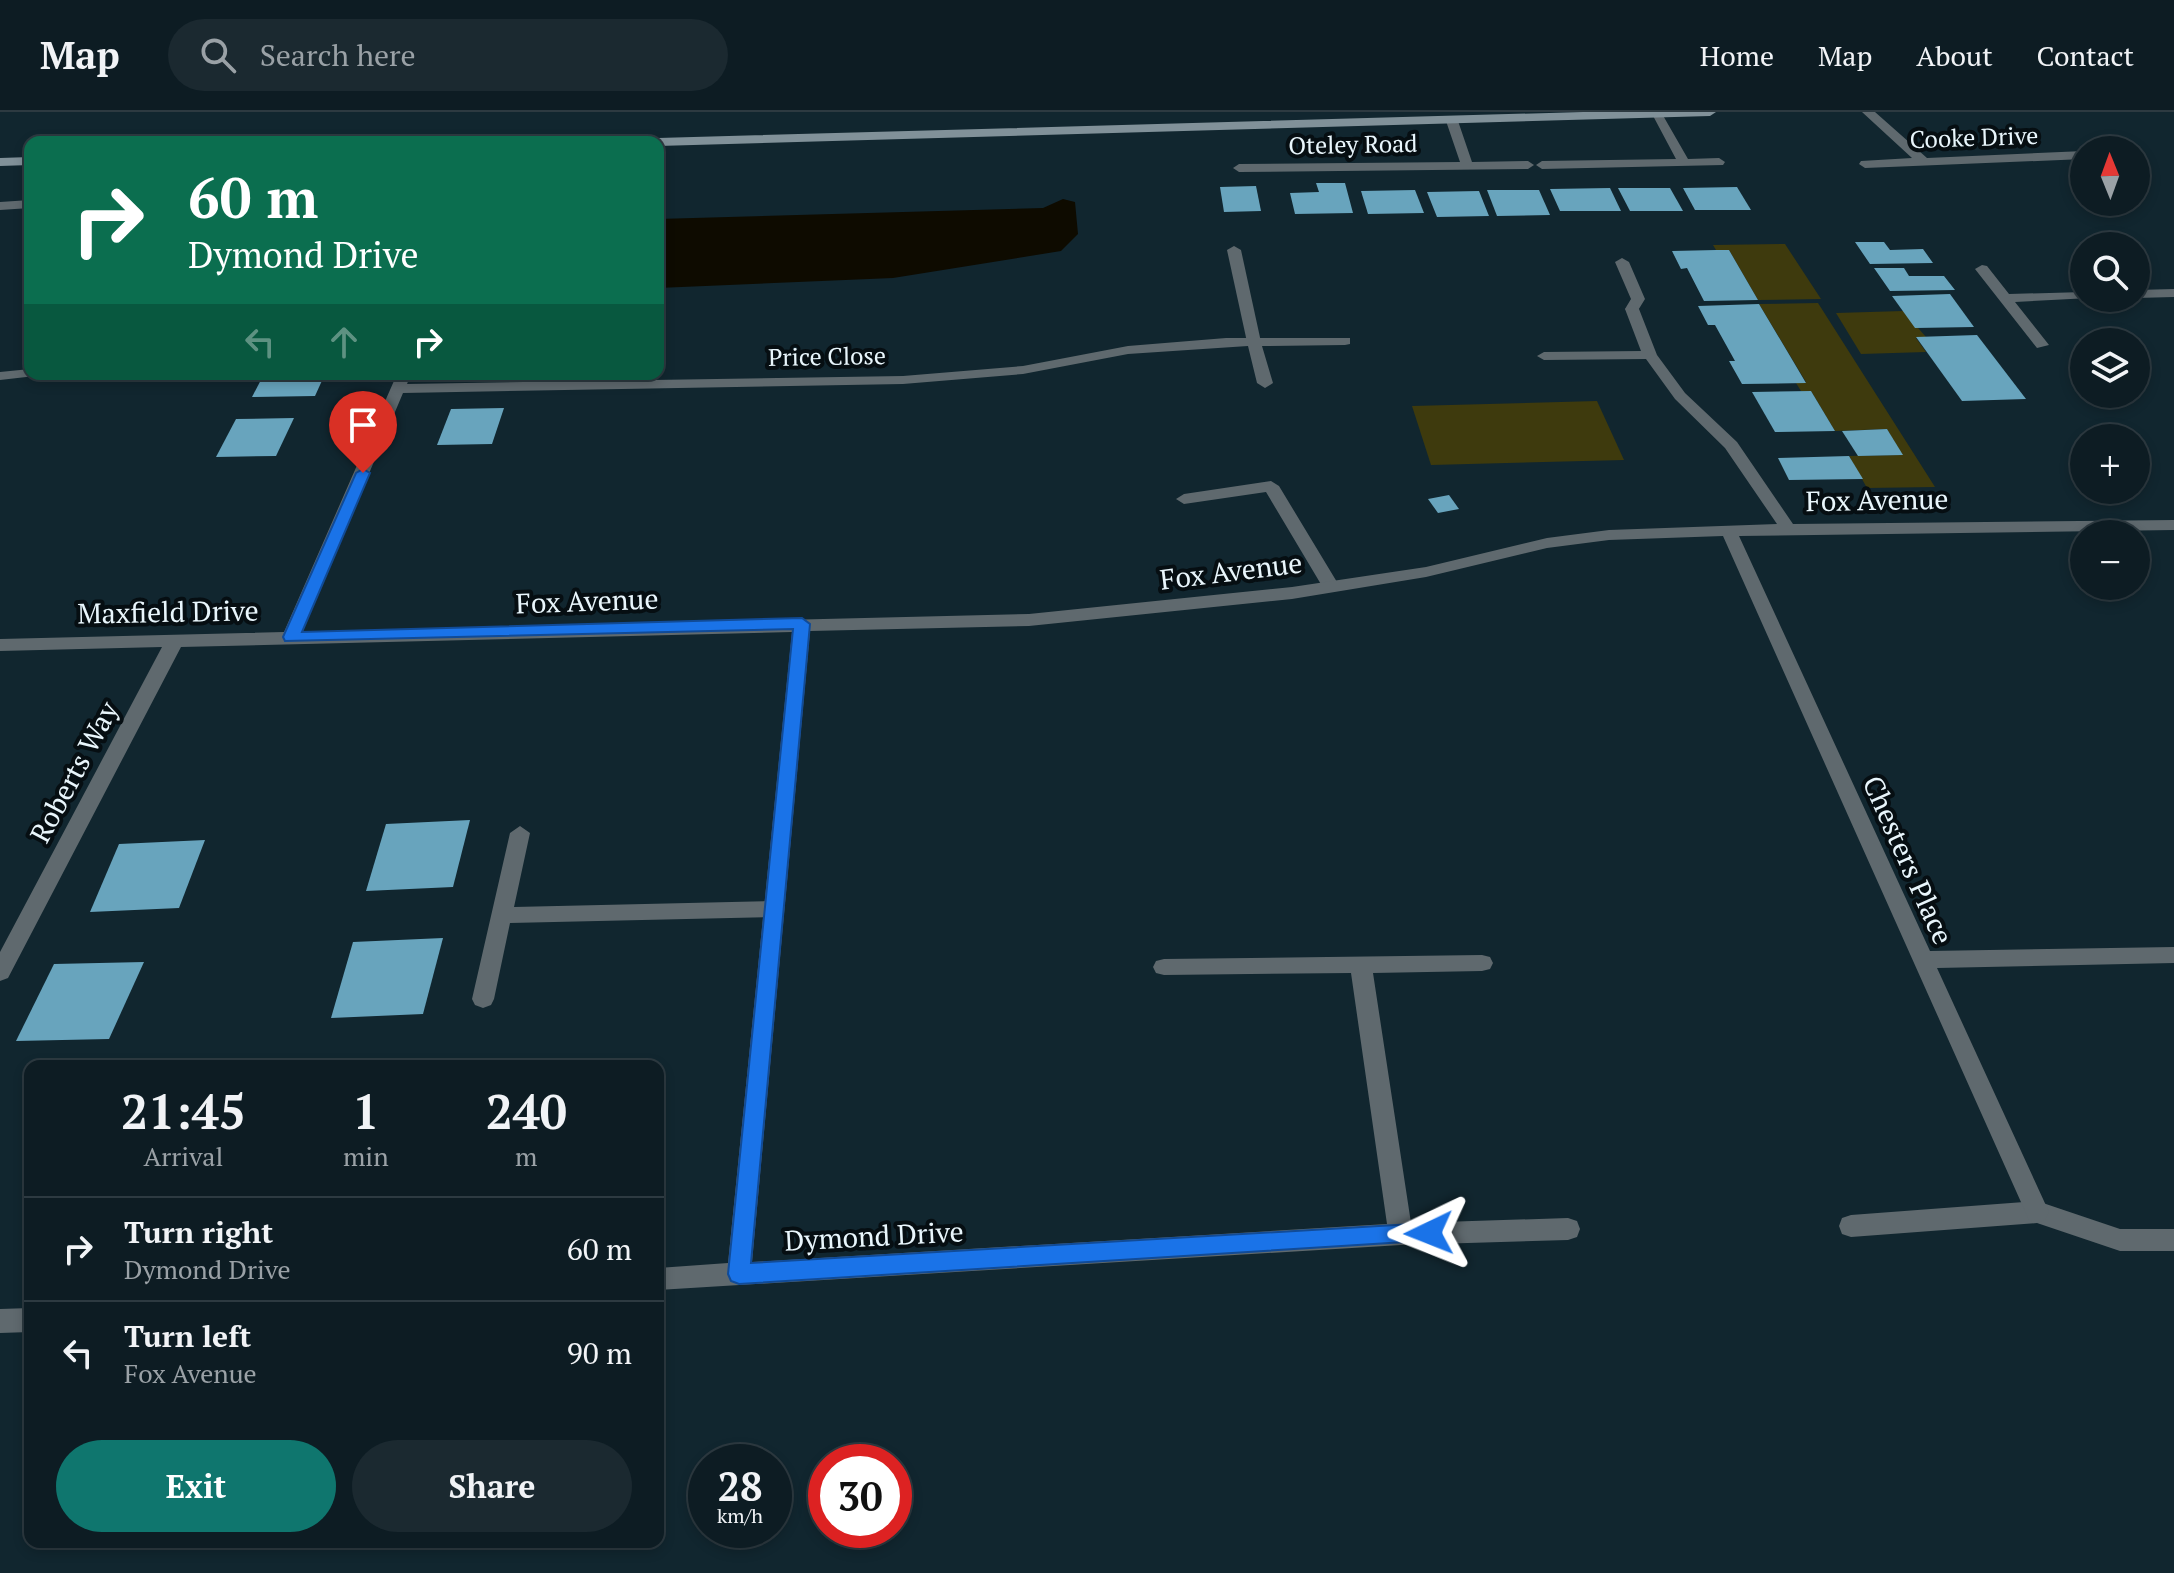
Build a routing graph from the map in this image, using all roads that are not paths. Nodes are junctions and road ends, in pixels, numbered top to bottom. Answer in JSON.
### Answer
{"nodes":[{"id":1,"x":1710,"y":112,"type":"edge"},
{"id":2,"x":1868,"y":112,"type":"edge"},
{"id":3,"x":1656,"y":114,"type":"edge"},
{"id":4,"x":1452,"y":121,"type":"junction"},
{"id":5,"x":664,"y":142,"type":"edge"},
{"id":6,"x":2070,"y":156,"type":"edge"},
{"id":7,"x":24,"y":161,"type":"edge"},
{"id":8,"x":0,"y":162,"type":"edge"},
{"id":9,"x":1684,"y":162,"type":"junction"},
{"id":10,"x":1719,"y":162,"type":"dead end"},
{"id":11,"x":1924,"y":162,"type":"junction"},
{"id":12,"x":1865,"y":164,"type":"dead end"},
{"id":13,"x":1467,"y":165,"type":"junction"},
{"id":14,"x":1528,"y":165,"type":"dead end"},
{"id":15,"x":1542,"y":165,"type":"dead end"},
{"id":16,"x":1239,"y":168,"type":"dead end"},
{"id":17,"x":24,"y":204,"type":"edge"},
{"id":18,"x":0,"y":206,"type":"edge"},
{"id":19,"x":1234,"y":250,"type":"dead end"},
{"id":20,"x":1622,"y":262,"type":"dead end"},
{"id":21,"x":1982,"y":269,"type":"dead end"},
{"id":22,"x":2174,"y":293,"type":"edge"},
{"id":23,"x":2150,"y":294,"type":"edge"},
{"id":24,"x":2070,"y":296,"type":"edge"},
{"id":25,"x":2004,"y":298,"type":"junction"},
{"id":26,"x":1345,"y":341,"type":"dead end"},
{"id":27,"x":1254,"y":342,"type":"junction"},
{"id":28,"x":2042,"y":345,"type":"dead end"},
{"id":29,"x":1650,"y":355,"type":"junction"},
{"id":30,"x":1544,"y":356,"type":"dead end"},
{"id":31,"x":24,"y":374,"type":"edge"},
{"id":32,"x":0,"y":376,"type":"edge"},
{"id":33,"x":401,"y":382,"type":"edge"},
{"id":34,"x":1265,"y":383,"type":"dead end"},
{"id":35,"x":1184,"y":499,"type":"dead end"},
{"id":36,"x":2174,"y":525,"type":"edge"},
{"id":37,"x":1788,"y":529,"type":"junction"},
{"id":38,"x":1728,"y":530,"type":"junction"},
{"id":39,"x":1331,"y":587,"type":"junction"},
{"id":40,"x":802,"y":624,"type":"junction"},
{"id":41,"x":291,"y":637,"type":"junction"},
{"id":42,"x":175,"y":640,"type":"junction"},
{"id":43,"x":0,"y":645,"type":"edge"},
{"id":44,"x":520,"y":833,"type":"dead end"},
{"id":45,"x":774,"y":909,"type":"junction"},
{"id":46,"x":502,"y":915,"type":"junction"},
{"id":47,"x":2174,"y":955,"type":"edge"},
{"id":48,"x":1922,"y":960,"type":"junction"},
{"id":49,"x":1482,"y":963,"type":"dead end"},
{"id":50,"x":1361,"y":965,"type":"junction"},
{"id":51,"x":1164,"y":967,"type":"dead end"},
{"id":52,"x":0,"y":972,"type":"edge"},
{"id":53,"x":483,"y":999,"type":"dead end"},
{"id":54,"x":2037,"y":1212,"type":"junction"},
{"id":55,"x":1851,"y":1226,"type":"dead end"},
{"id":56,"x":1568,"y":1229,"type":"dead end"},
{"id":57,"x":1401,"y":1234,"type":"junction"},
{"id":58,"x":2174,"y":1240,"type":"edge"},
{"id":59,"x":739,"y":1274,"type":"junction"},
{"id":60,"x":664,"y":1279,"type":"edge"},
{"id":61,"x":24,"y":1320,"type":"edge"},
{"id":62,"x":0,"y":1321,"type":"edge"}],
"edges":[{"from":1,"to":3,"type":"main road","name":"Oteley Road"},
{"from":2,"to":11,"type":"street"},
{"from":3,"to":4,"type":"main road","name":"Oteley Road"},
{"from":3,"to":9,"type":"street"},
{"from":4,"to":5,"type":"main road","name":"Oteley Road"},
{"from":4,"to":13,"type":"street","name":"Oteley Road"},
{"from":6,"to":11,"type":"street","name":"Cooke Drive"},
{"from":7,"to":8,"type":"main road"},
{"from":9,"to":10,"type":"street"},
{"from":9,"to":15,"type":"street"},
{"from":11,"to":12,"type":"street","name":"Cooke Drive"},
{"from":13,"to":14,"type":"street","name":"Oteley Road"},
{"from":13,"to":16,"type":"street","name":"Oteley Road"},
{"from":17,"to":18,"type":"street"},
{"from":19,"to":27,"type":"street"},
{"from":20,"to":29,"type":"street"},
{"from":21,"to":25,"type":"street"},
{"from":22,"to":23,"type":"street"},
{"from":24,"to":25,"type":"street"},
{"from":25,"to":28,"type":"street"},
{"from":26,"to":27,"type":"street","name":"Price Close"},
{"from":27,"to":33,"type":"street","name":"Price Close"},
{"from":27,"to":34,"type":"street"},
{"from":29,"to":30,"type":"street"},
{"from":29,"to":37,"type":"street"},
{"from":31,"to":32,"type":"street"},
{"from":33,"to":41,"type":"street","name":"Maxfield Drive"},
{"from":35,"to":39,"type":"street"},
{"from":36,"to":37,"type":"street","name":"Fox Avenue"},
{"from":37,"to":38,"type":"street","name":"Fox Avenue"},
{"from":38,"to":39,"type":"street","name":"Fox Avenue"},
{"from":38,"to":48,"type":"street","name":"Chesters Place"},
{"from":39,"to":40,"type":"street","name":"Fox Avenue"},
{"from":40,"to":41,"type":"street","name":"Fox Avenue"},
{"from":40,"to":45,"type":"street","name":"Dymond Drive"},
{"from":41,"to":42,"type":"street","name":"Maxfield Drive"},
{"from":42,"to":43,"type":"street","name":"Maxfield Drive"},
{"from":42,"to":52,"type":"street","name":"Roberts Way"},
{"from":44,"to":46,"type":"street"},
{"from":45,"to":46,"type":"street"},
{"from":45,"to":59,"type":"street","name":"Dymond Drive"},
{"from":46,"to":53,"type":"street"},
{"from":47,"to":48,"type":"street"},
{"from":48,"to":54,"type":"street","name":"Chesters Place"},
{"from":49,"to":50,"type":"street"},
{"from":50,"to":51,"type":"street"},
{"from":50,"to":57,"type":"street"},
{"from":54,"to":55,"type":"street"},
{"from":54,"to":58,"type":"street"},
{"from":56,"to":57,"type":"street","name":"Dymond Drive"},
{"from":57,"to":59,"type":"street","name":"Dymond Drive"},
{"from":59,"to":60,"type":"street"},
{"from":61,"to":62,"type":"street"}]}
